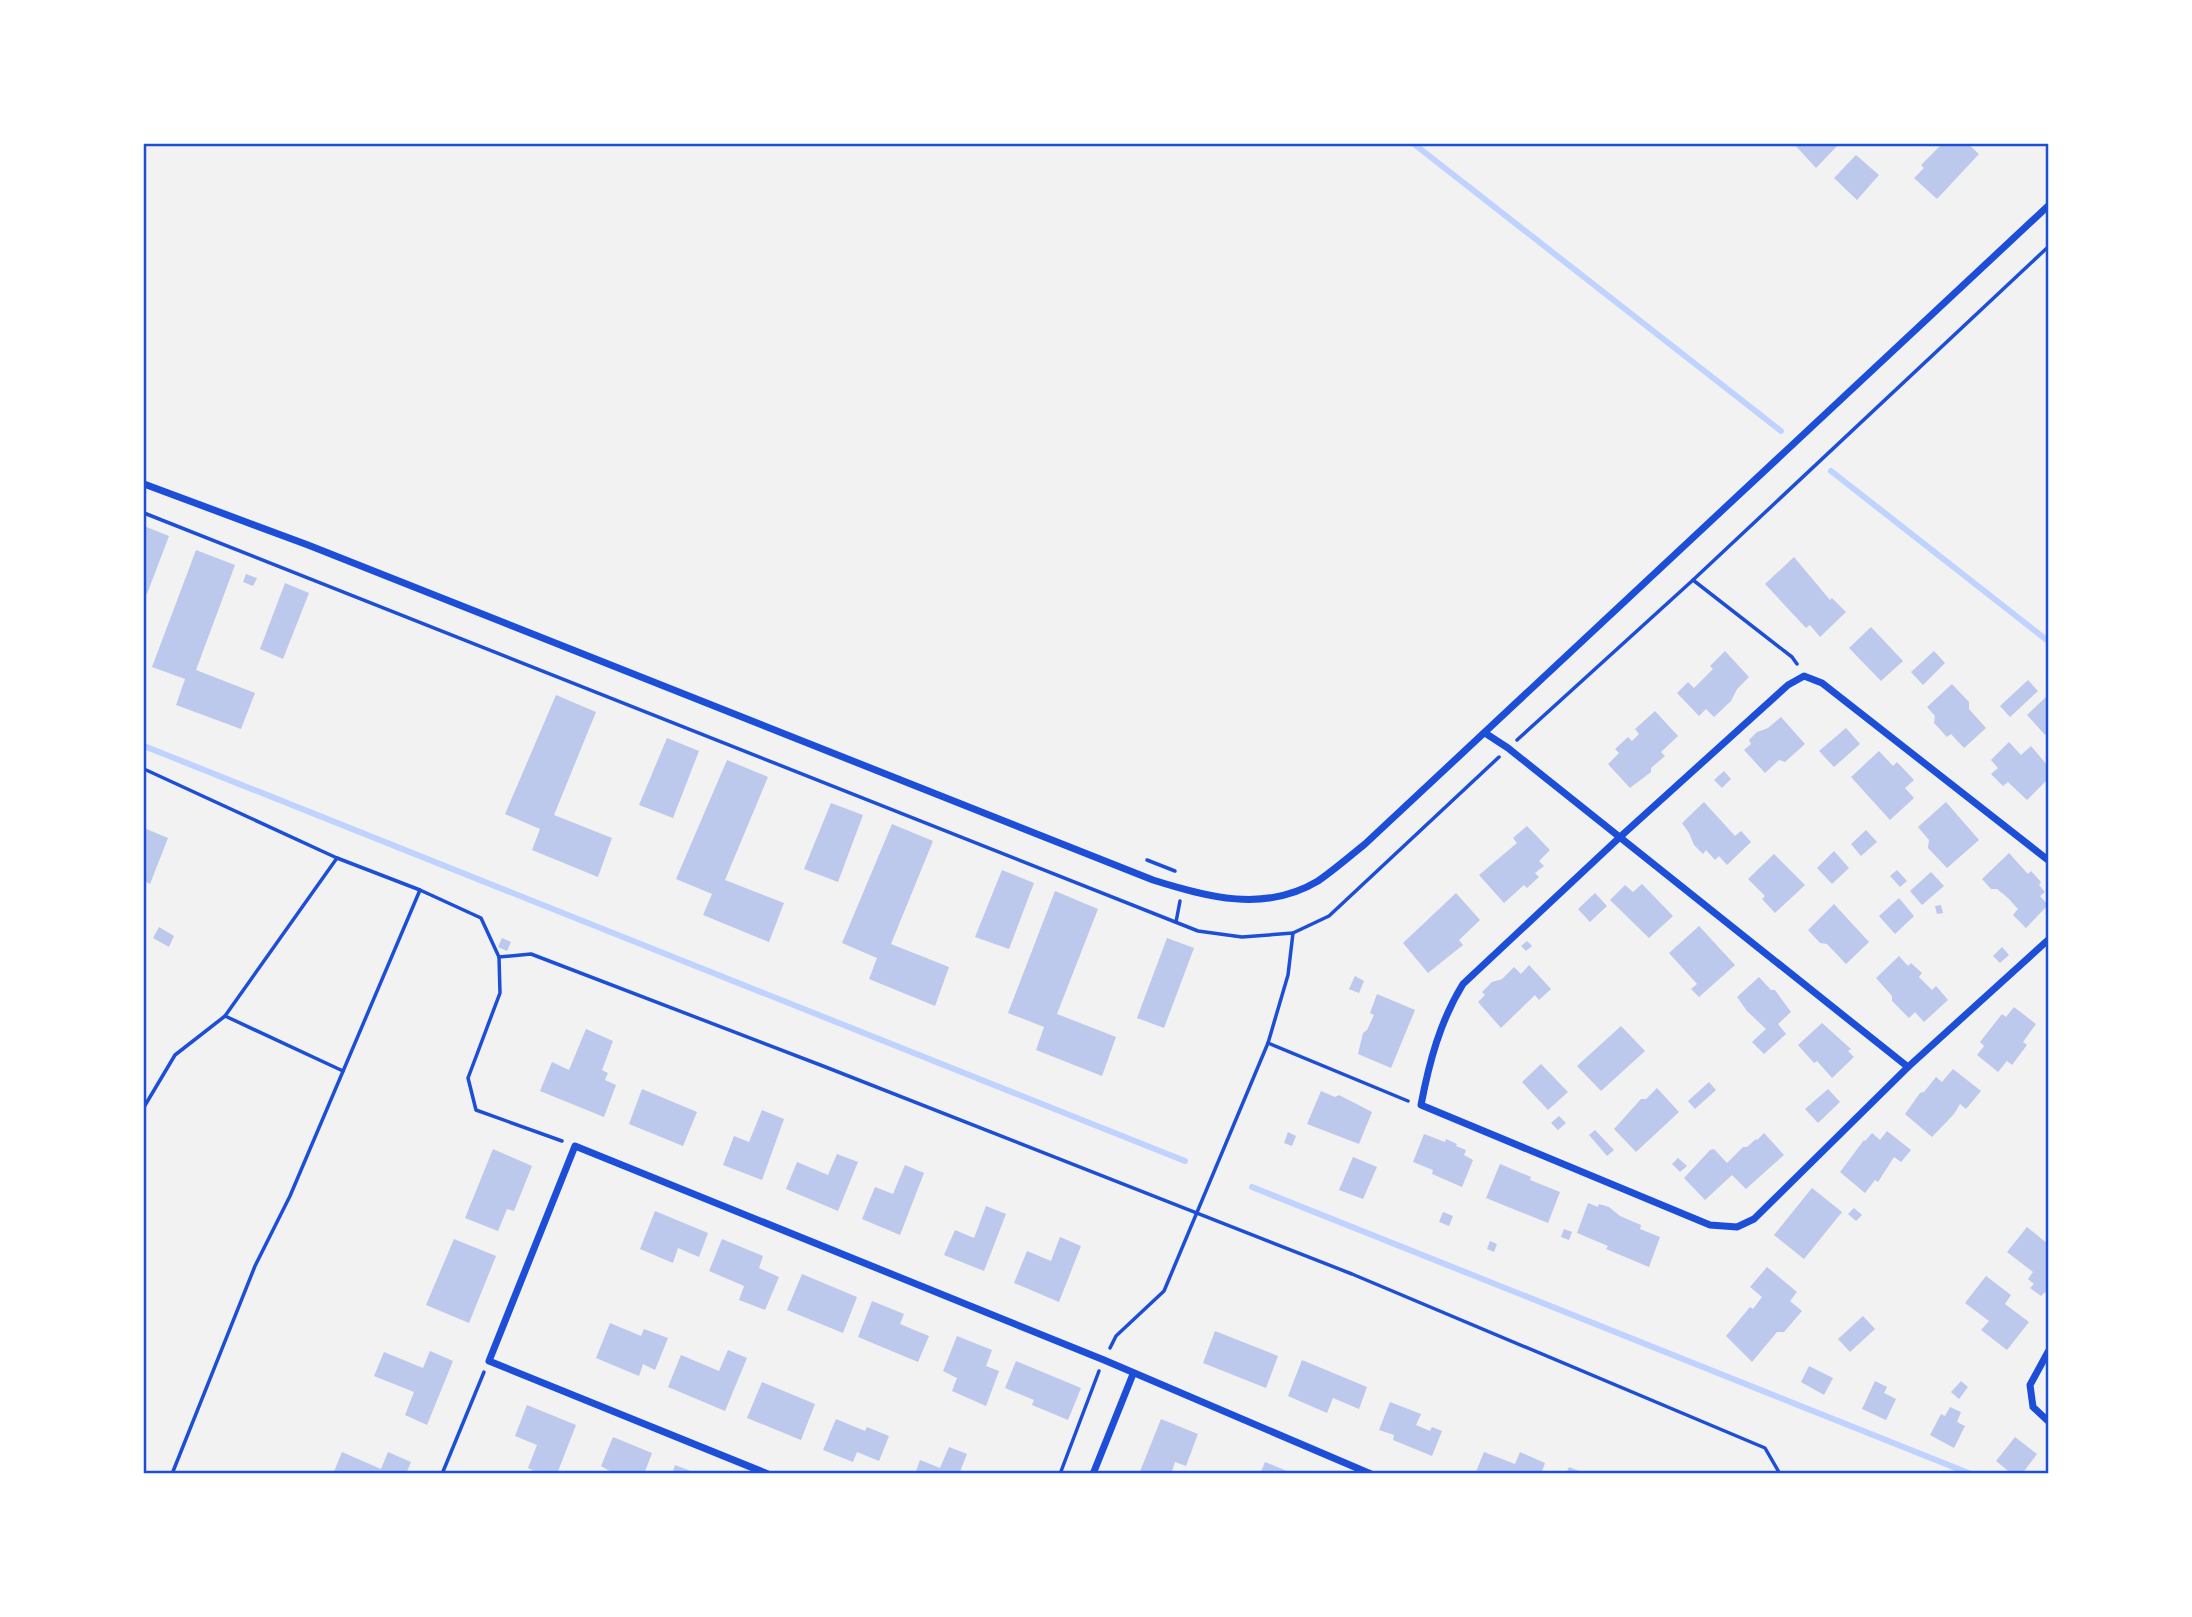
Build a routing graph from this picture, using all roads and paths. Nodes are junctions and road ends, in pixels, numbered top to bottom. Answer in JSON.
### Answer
{"nodes":[{"id":1,"x":2049,"y":206,"type":"edge"},
{"id":2,"x":2049,"y":247,"type":"edge"},
{"id":3,"x":144,"y":484,"type":"edge"},
{"id":4,"x":144,"y":513,"type":"edge"},
{"id":5,"x":1693,"y":580,"type":"junction"},
{"id":6,"x":1804,"y":676,"type":"junction"},
{"id":7,"x":1485,"y":733,"type":"junction"},
{"id":8,"x":1508,"y":748,"type":"junction"},
{"id":9,"x":144,"y":769,"type":"edge"},
{"id":10,"x":1620,"y":837,"type":"junction"},
{"id":11,"x":337,"y":859,"type":"junction"},
{"id":12,"x":2049,"y":860,"type":"edge"},
{"id":13,"x":420,"y":890,"type":"junction"},
{"id":14,"x":1293,"y":933,"type":"junction"},
{"id":15,"x":2049,"y":940,"type":"edge"},
{"id":16,"x":499,"y":957,"type":"junction"},
{"id":17,"x":225,"y":1016,"type":"junction"},
{"id":18,"x":1268,"y":1043,"type":"junction"},
{"id":19,"x":1908,"y":1067,"type":"junction"},
{"id":20,"x":343,"y":1071,"type":"junction"},
{"id":21,"x":1421,"y":1105,"type":"junction"},
{"id":22,"x":144,"y":1107,"type":"edge"},
{"id":23,"x":575,"y":1146,"type":"junction"},
{"id":24,"x":1197,"y":1213,"type":"junction"},
{"id":25,"x":2049,"y":1352,"type":"edge"},
{"id":26,"x":1104,"y":1360,"type":"junction"},
{"id":27,"x":489,"y":1361,"type":"junction"},
{"id":28,"x":1133,"y":1374,"type":"junction"},
{"id":29,"x":2049,"y":1421,"type":"edge"},
{"id":30,"x":173,"y":1474,"type":"edge"},
{"id":31,"x":442,"y":1474,"type":"edge"},
{"id":32,"x":768,"y":1474,"type":"edge"},
{"id":33,"x":1060,"y":1474,"type":"edge"},
{"id":34,"x":1093,"y":1474,"type":"edge"},
{"id":35,"x":1371,"y":1474,"type":"edge"},
{"id":36,"x":1780,"y":1474,"type":"edge"}],
"edges":[{"from":1,"to":7,"type":"street"},
{"from":2,"to":5,"type":"path"},
{"from":3,"to":7,"type":"street"},
{"from":4,"to":14,"type":"path"},
{"from":5,"to":6,"type":"path"},
{"from":5,"to":8,"type":"path"},
{"from":6,"to":10,"type":"street"},
{"from":6,"to":12,"type":"street"},
{"from":7,"to":8,"type":"street"},
{"from":8,"to":10,"type":"street"},
{"from":8,"to":14,"type":"path"},
{"from":9,"to":11,"type":"path"},
{"from":10,"to":19,"type":"street"},
{"from":10,"to":21,"type":"street"},
{"from":11,"to":13,"type":"path"},
{"from":11,"to":17,"type":"path"},
{"from":13,"to":16,"type":"path"},
{"from":13,"to":20,"type":"path"},
{"from":14,"to":18,"type":"path"},
{"from":15,"to":19,"type":"street"},
{"from":16,"to":23,"type":"path"},
{"from":16,"to":24,"type":"path"},
{"from":17,"to":20,"type":"path"},
{"from":17,"to":22,"type":"path"},
{"from":18,"to":21,"type":"path"},
{"from":18,"to":24,"type":"path"},
{"from":19,"to":21,"type":"street"},
{"from":20,"to":30,"type":"path"},
{"from":23,"to":26,"type":"street"},
{"from":23,"to":27,"type":"street"},
{"from":24,"to":26,"type":"path"},
{"from":24,"to":36,"type":"path"},
{"from":25,"to":29,"type":"street"},
{"from":26,"to":28,"type":"street"},
{"from":26,"to":33,"type":"path"},
{"from":27,"to":31,"type":"path"},
{"from":27,"to":32,"type":"street"},
{"from":28,"to":34,"type":"street"},
{"from":28,"to":35,"type":"street"}]}
